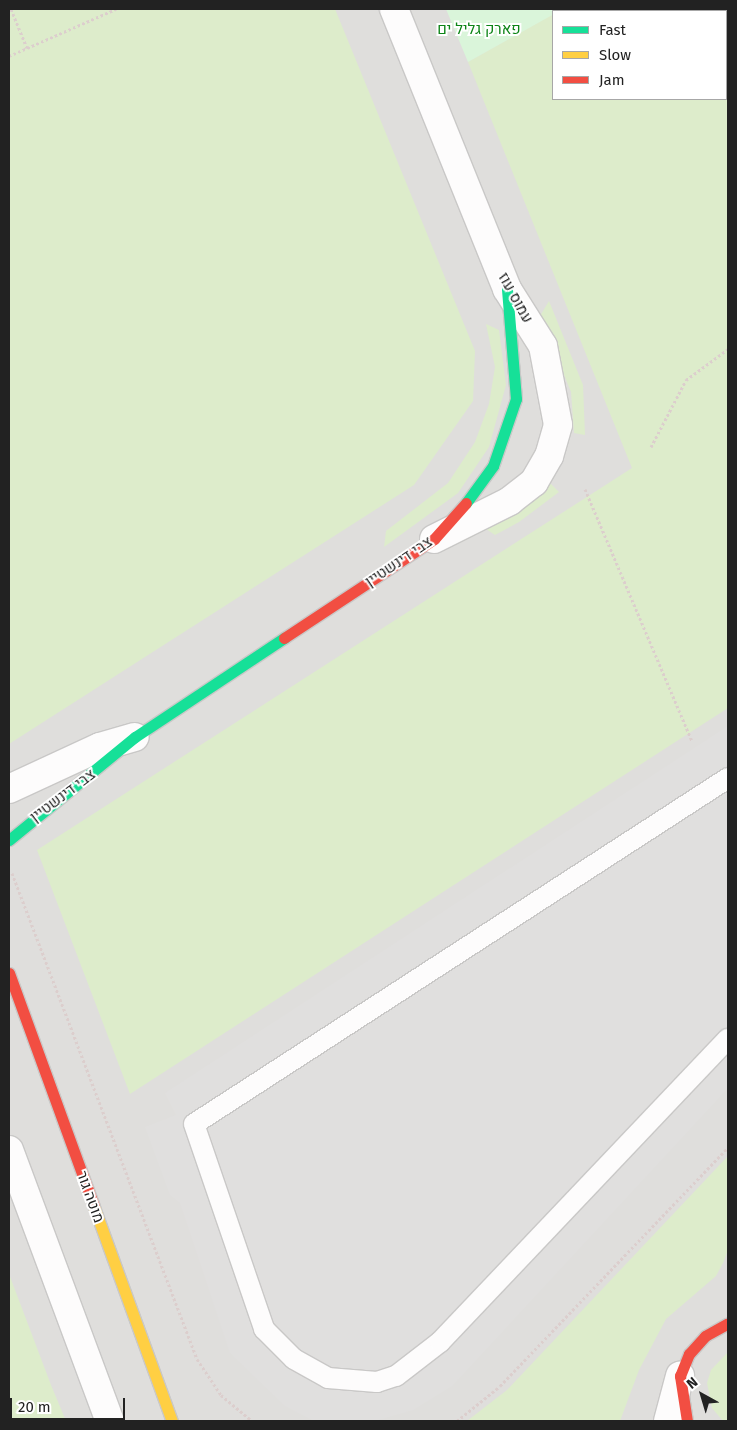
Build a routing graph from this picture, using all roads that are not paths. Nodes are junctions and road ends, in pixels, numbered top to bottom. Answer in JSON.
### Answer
{"nodes":[{"id":1,"x":394,"y":9,"type":"edge"},
{"id":2,"x":507,"y":289,"type":"junction"},
{"id":3,"x":434,"y":539,"type":"junction"},
{"id":4,"x":135,"y":737,"type":"junction"},
{"id":5,"x":728,"y":778,"type":"edge"},
{"id":6,"x":9,"y":789,"type":"edge"},
{"id":7,"x":10,"y":837,"type":"edge"},
{"id":8,"x":9,"y":973,"type":"edge"},
{"id":9,"x":728,"y":1039,"type":"edge"},
{"id":10,"x":9,"y":1150,"type":"edge"},
{"id":11,"x":728,"y":1307,"type":"edge"},
{"id":12,"x":728,"y":1323,"type":"edge"},
{"id":13,"x":705,"y":1336,"type":"junction"},
{"id":14,"x":680,"y":1376,"type":"junction"},
{"id":15,"x":110,"y":1421,"type":"edge"},
{"id":16,"x":172,"y":1421,"type":"edge"},
{"id":17,"x":668,"y":1421,"type":"edge"},
{"id":18,"x":686,"y":1421,"type":"edge"}],
"edges":[{"from":1,"to":2,"type":"street","name":"עמוס עוז"},
{"from":2,"to":3,"type":"street","name":"צבי דינשטיין"},
{"from":2,"to":3,"type":"street","name":"עמוס עוז"},
{"from":3,"to":4,"type":"street","name":"צבי דינשטיין"},
{"from":4,"to":6,"type":"street","name":"צבי דינשטיין"},
{"from":4,"to":7,"type":"street","name":"צבי דינשטיין"},
{"from":5,"to":9,"type":"lane"},
{"from":8,"to":16,"type":"street","name":"מוטה גור"},
{"from":10,"to":15,"type":"street"},
{"from":11,"to":13,"type":"street"},
{"from":12,"to":13,"type":"street"},
{"from":13,"to":14,"type":"street"},
{"from":14,"to":17,"type":"street"},
{"from":14,"to":18,"type":"street"}]}
